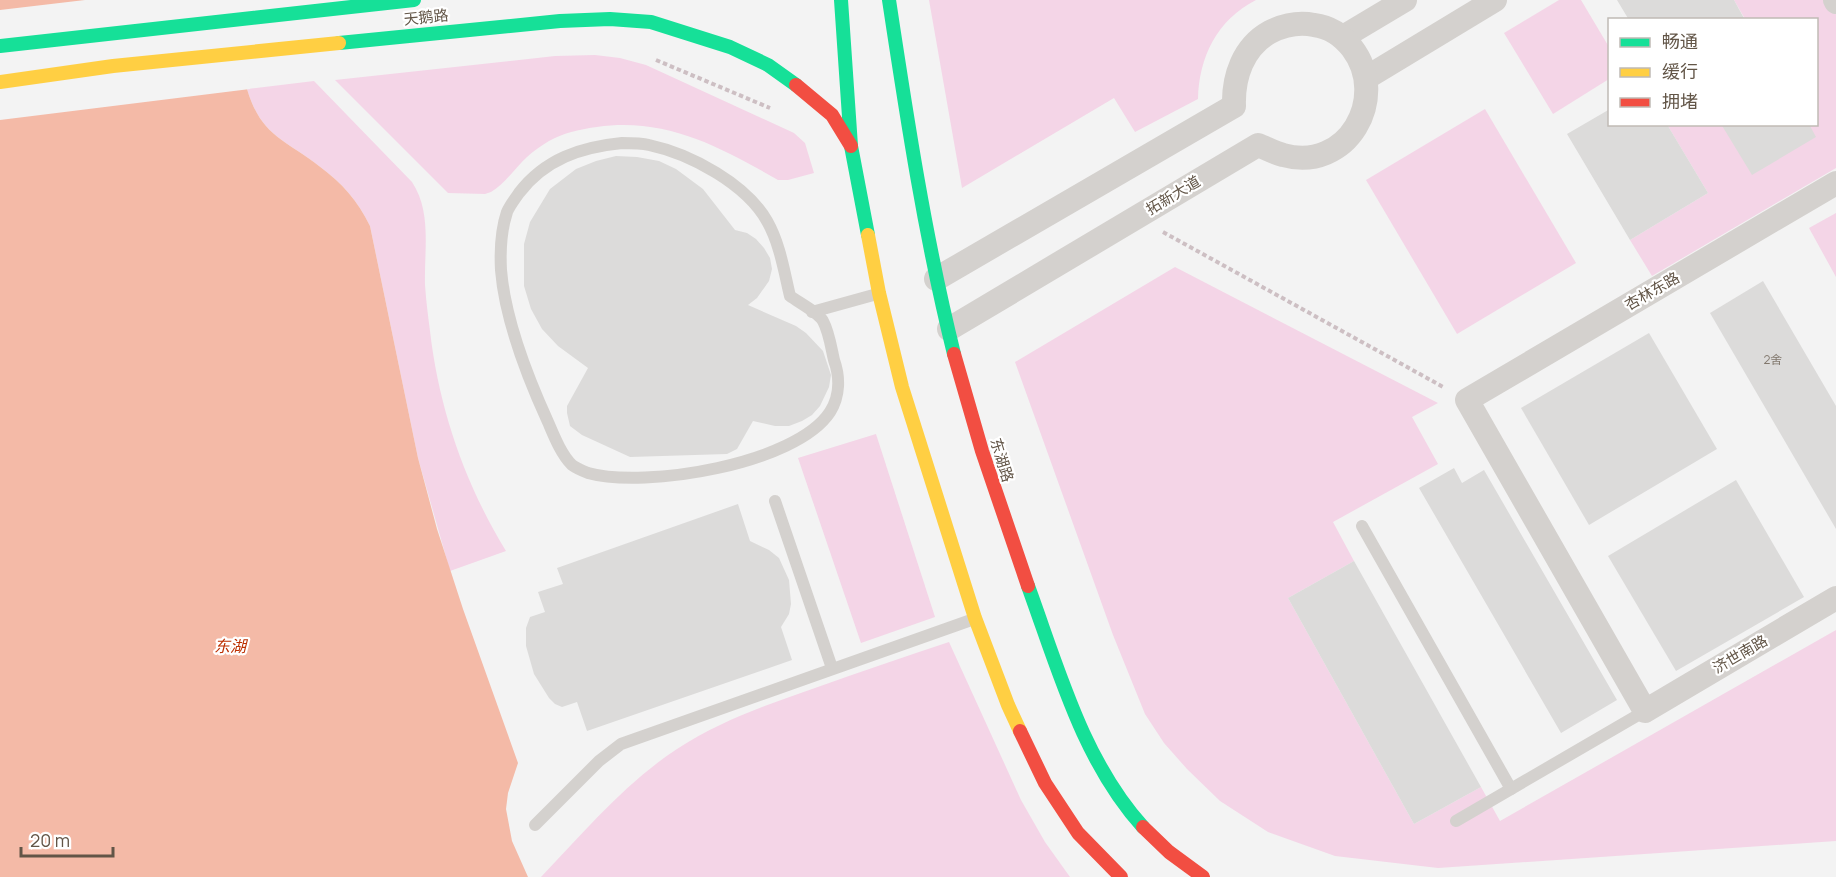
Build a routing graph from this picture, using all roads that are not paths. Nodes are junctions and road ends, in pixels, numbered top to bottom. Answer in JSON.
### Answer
{"nodes":[{"id":1,"x":414,"y":0,"type":"edge"},
{"id":2,"x":841,"y":0,"type":"edge"},
{"id":3,"x":889,"y":0,"type":"edge"},
{"id":4,"x":1405,"y":0,"type":"edge"},
{"id":5,"x":1495,"y":0,"type":"edge"},
{"id":6,"x":1343,"y":37,"type":"junction"},
{"id":7,"x":0,"y":46,"type":"edge"},
{"id":8,"x":1366,"y":78,"type":"junction"},
{"id":9,"x":0,"y":82,"type":"edge"},
{"id":10,"x":851,"y":146,"type":"junction"},
{"id":11,"x":1836,"y":183,"type":"edge"},
{"id":12,"x":936,"y":279,"type":"junction"},
{"id":13,"x":879,"y":293,"type":"junction"},
{"id":14,"x":812,"y":312,"type":"junction"},
{"id":15,"x":949,"y":329,"type":"junction"},
{"id":16,"x":775,"y":501,"type":"dead end"},
{"id":17,"x":1362,"y":526,"type":"dead end"},
{"id":18,"x":1836,"y":598,"type":"edge"},
{"id":19,"x":975,"y":618,"type":"junction"},
{"id":20,"x":832,"y":668,"type":"junction"},
{"id":21,"x":1645,"y":711,"type":"junction"},
{"id":22,"x":1511,"y":789,"type":"junction"},
{"id":23,"x":1456,"y":821,"type":"dead end"},
{"id":24,"x":535,"y":825,"type":"dead end"},
{"id":25,"x":1121,"y":877,"type":"edge"},
{"id":26,"x":1203,"y":877,"type":"edge"}],
"edges":[{"from":1,"to":7,"type":"main road","name":"天鹅路"},
{"from":2,"to":10,"type":"main road"},
{"from":3,"to":12,"type":"main road","name":"东湖路"},
{"from":4,"to":6,"type":"street"},
{"from":5,"to":8,"type":"street"},
{"from":6,"to":8,"type":"street","name":"拓新大道"},
{"from":6,"to":12,"type":"street"},
{"from":8,"to":15,"type":"street","name":"拓新大道"},
{"from":9,"to":10,"type":"main road","name":"天鹅路"},
{"from":10,"to":13,"type":"main road"},
{"from":11,"to":21,"type":"street","name":"杏林东路"},
{"from":12,"to":15,"type":"main road","name":"东湖路"},
{"from":13,"to":14,"type":"lane"},
{"from":13,"to":19,"type":"main road"},
{"from":14,"to":14,"type":"lane"},
{"from":15,"to":26,"type":"main road","name":"东湖路"},
{"from":16,"to":20,"type":"lane"},
{"from":17,"to":22,"type":"lane"},
{"from":18,"to":21,"type":"street","name":"济世南路"},
{"from":19,"to":20,"type":"lane"},
{"from":19,"to":25,"type":"main road"},
{"from":20,"to":24,"type":"lane"},
{"from":21,"to":22,"type":"lane"},
{"from":22,"to":23,"type":"lane"}]}
